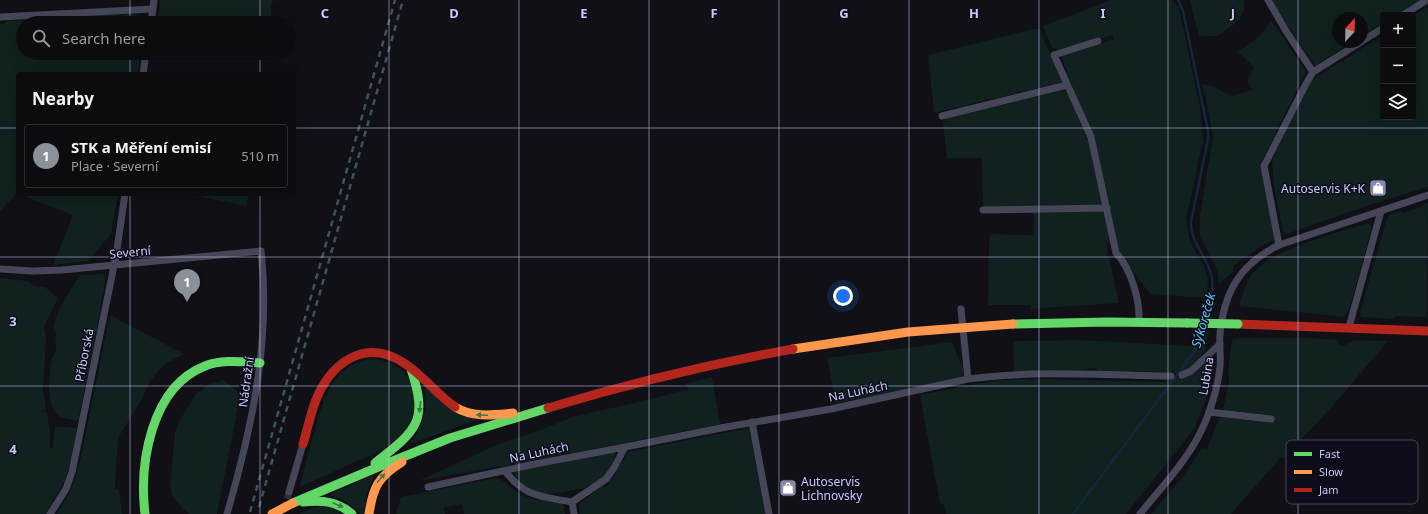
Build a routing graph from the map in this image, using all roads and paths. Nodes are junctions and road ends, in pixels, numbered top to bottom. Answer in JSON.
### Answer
{"nodes":[{"id":1,"x":154,"y":0,"type":"edge"},
{"id":2,"x":1268,"y":0,"type":"edge"},
{"id":3,"x":1427,"y":0,"type":"edge"},
{"id":4,"x":153,"y":9,"type":"junction"},
{"id":5,"x":1409,"y":12,"type":"edge"},
{"id":6,"x":16,"y":16,"type":"edge"},
{"id":7,"x":19,"y":16,"type":"edge"},
{"id":8,"x":152,"y":16,"type":"edge"},
{"id":9,"x":0,"y":17,"type":"edge"},
{"id":10,"x":1380,"y":30,"type":"edge"},
{"id":11,"x":1368,"y":38,"type":"edge"},
{"id":12,"x":1098,"y":41,"type":"dead end"},
{"id":13,"x":1351,"y":48,"type":"edge"},
{"id":14,"x":145,"y":60,"type":"edge"},
{"id":15,"x":143,"y":72,"type":"edge"},
{"id":16,"x":1313,"y":72,"type":"junction"},
{"id":17,"x":1067,"y":85,"type":"junction"},
{"id":18,"x":942,"y":116,"type":"dead end"},
{"id":19,"x":1428,"y":195,"type":"edge"},
{"id":20,"x":124,"y":196,"type":"edge"},
{"id":21,"x":1107,"y":208,"type":"junction"},
{"id":22,"x":983,"y":210,"type":"dead end"},
{"id":23,"x":1381,"y":211,"type":"junction"},
{"id":24,"x":1278,"y":245,"type":"junction"},
{"id":25,"x":261,"y":251,"type":"joint"},
{"id":26,"x":113,"y":265,"type":"junction"},
{"id":27,"x":0,"y":269,"type":"edge"},
{"id":28,"x":961,"y":309,"type":"dead end"},
{"id":29,"x":1139,"y":321,"type":"junction"},
{"id":30,"x":1349,"y":327,"type":"junction"},
{"id":31,"x":963,"y":328,"type":"junction"},
{"id":32,"x":1428,"y":331,"type":"edge"},
{"id":33,"x":1220,"y":344,"type":"junction"},
{"id":34,"x":260,"y":363,"type":"junction"},
{"id":35,"x":411,"y":369,"type":"junction"},
{"id":36,"x":1171,"y":376,"type":"dead end"},
{"id":37,"x":1182,"y":376,"type":"dead end"},
{"id":38,"x":968,"y":378,"type":"junction"},
{"id":39,"x":534,"y":411,"type":"junction"},
{"id":40,"x":1209,"y":412,"type":"junction"},
{"id":41,"x":1272,"y":419,"type":"dead end"},
{"id":42,"x":752,"y":422,"type":"junction"},
{"id":43,"x":303,"y":444,"type":"joint"},
{"id":44,"x":626,"y":447,"type":"junction"},
{"id":45,"x":424,"y":448,"type":"junction"},
{"id":46,"x":366,"y":470,"type":"junction"},
{"id":47,"x":505,"y":471,"type":"junction"},
{"id":48,"x":428,"y":488,"type":"dead end"},
{"id":49,"x":289,"y":492,"type":"tunnel mouth"},
{"id":50,"x":572,"y":502,"type":"junction"},
{"id":51,"x":293,"y":503,"type":"junction"},
{"id":52,"x":50,"y":514,"type":"edge"},
{"id":53,"x":144,"y":514,"type":"edge"},
{"id":54,"x":226,"y":514,"type":"edge"},
{"id":55,"x":272,"y":514,"type":"edge"},
{"id":56,"x":352,"y":514,"type":"edge"},
{"id":57,"x":369,"y":514,"type":"edge"},
{"id":58,"x":574,"y":514,"type":"edge"},
{"id":59,"x":769,"y":514,"type":"edge"},
{"id":60,"x":1140,"y":514,"type":"edge"}],
"edges":[{"from":1,"to":4,"type":"street"},
{"from":2,"to":16,"type":"street"},
{"from":3,"to":5,"type":"street"},
{"from":4,"to":7,"type":"street"},
{"from":4,"to":8,"type":"street"},
{"from":6,"to":9,"type":"street"},
{"from":10,"to":11,"type":"street"},
{"from":12,"to":17,"type":"street"},
{"from":13,"to":16,"type":"street"},
{"from":14,"to":15,"type":"street"},
{"from":16,"to":24,"type":"street"},
{"from":17,"to":18,"type":"street"},
{"from":17,"to":21,"type":"street"},
{"from":19,"to":23,"type":"street","name":"Lubina"},
{"from":20,"to":26,"type":"street","name":"Příborská"},
{"from":21,"to":22,"type":"street"},
{"from":21,"to":29,"type":"street"},
{"from":23,"to":24,"type":"street","name":"Lubina"},
{"from":23,"to":30,"type":"street"},
{"from":24,"to":33,"type":"street","name":"Lubina"},
{"from":25,"to":26,"type":"street","name":"Severní"},
{"from":25,"to":34,"type":"street","name":"Nádražní"},
{"from":26,"to":27,"type":"street","name":"Severní"},
{"from":26,"to":52,"type":"street","name":"Příborská"},
{"from":28,"to":31,"type":"street"},
{"from":29,"to":30,"type":"main road","bridge":true},
{"from":29,"to":31,"type":"main road"},
{"from":30,"to":32,"type":"main road"},
{"from":31,"to":38,"type":"street"},
{"from":31,"to":39,"type":"main road"},
{"from":33,"to":37,"type":"street"},
{"from":33,"to":40,"type":"street","name":"Lubina"},
{"from":34,"to":53,"type":"main road"},
{"from":34,"to":54,"type":"street","name":"Nádražní"},
{"from":39,"to":35,"type":"main road","one_way":true},
{"from":35,"to":43,"type":"main road"},
{"from":35,"to":46,"type":"main road","one_way":true},
{"from":36,"to":38,"type":"street","name":"Na Luhách"},
{"from":38,"to":42,"type":"street","name":"Na Luhách"},
{"from":39,"to":45,"type":"main road"},
{"from":40,"to":41,"type":"street"},
{"from":40,"to":60,"type":"street","name":"Lubina"},
{"from":42,"to":44,"type":"street","name":"Na Luhách"},
{"from":42,"to":59,"type":"street"},
{"from":43,"to":49,"type":"street"},
{"from":44,"to":47,"type":"street","name":"Na Luhách"},
{"from":44,"to":50,"type":"street"},
{"from":45,"to":46,"type":"main road"},
{"from":57,"to":45,"type":"main road","one_way":true},
{"from":46,"to":51,"type":"main road"},
{"from":47,"to":48,"type":"street","name":"Na Luhách"},
{"from":47,"to":50,"type":"street","name":"Na Luhách"},
{"from":50,"to":58,"type":"street"},
{"from":51,"to":55,"type":"main road","bridge":true},
{"from":51,"to":56,"type":"main road","one_way":true}]}
